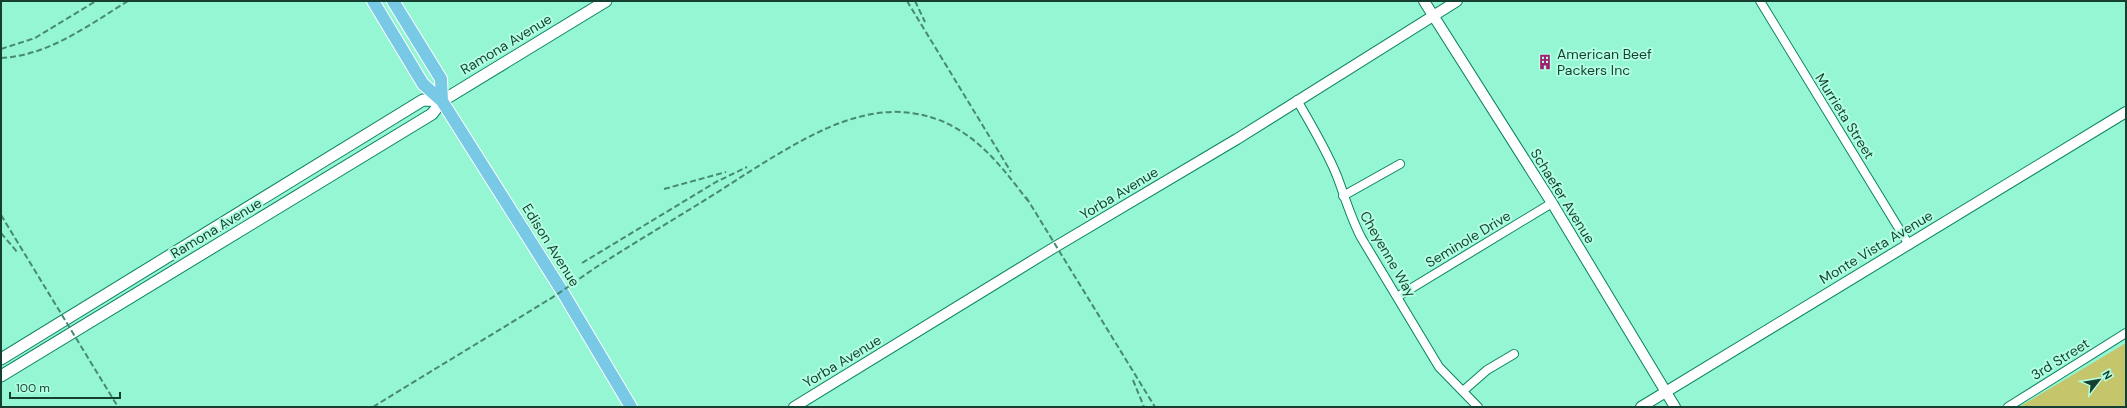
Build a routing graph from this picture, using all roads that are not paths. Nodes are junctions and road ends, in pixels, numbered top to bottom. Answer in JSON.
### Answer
{"nodes":[{"id":1,"x":372,"y":1,"type":"edge"},
{"id":2,"x":393,"y":1,"type":"edge"},
{"id":3,"x":606,"y":1,"type":"edge"},
{"id":4,"x":1424,"y":1,"type":"edge"},
{"id":5,"x":1457,"y":1,"type":"edge"},
{"id":6,"x":1760,"y":1,"type":"edge"},
{"id":7,"x":1433,"y":16,"type":"junction"},
{"id":8,"x":1297,"y":100,"type":"junction"},
{"id":9,"x":442,"y":101,"type":"junction"},
{"id":10,"x":2126,"y":112,"type":"edge"},
{"id":11,"x":1400,"y":164,"type":"dead end"},
{"id":12,"x":1343,"y":196,"type":"junction"},
{"id":13,"x":1552,"y":203,"type":"junction"},
{"id":14,"x":1909,"y":245,"type":"junction"},
{"id":15,"x":1397,"y":298,"type":"junction"},
{"id":16,"x":2126,"y":333,"type":"edge"},
{"id":17,"x":1514,"y":354,"type":"dead end"},
{"id":18,"x":1,"y":359,"type":"edge"},
{"id":19,"x":1,"y":376,"type":"edge"},
{"id":20,"x":1463,"y":391,"type":"junction"},
{"id":21,"x":1666,"y":391,"type":"junction"},
{"id":22,"x":632,"y":407,"type":"edge"},
{"id":23,"x":794,"y":407,"type":"edge"},
{"id":24,"x":1478,"y":407,"type":"edge"},
{"id":25,"x":1641,"y":407,"type":"edge"},
{"id":26,"x":1675,"y":407,"type":"edge"},
{"id":27,"x":2008,"y":407,"type":"edge"}],
"edges":[{"from":1,"to":9,"type":"main road","name":"Edison Avenue"},
{"from":2,"to":9,"type":"main road","name":"Edison Avenue"},
{"from":3,"to":9,"type":"main road","name":"Ramona Avenue"},
{"from":4,"to":7,"type":"street","name":"Schaefer Avenue"},
{"from":5,"to":7,"type":"street","name":"Yorba Avenue"},
{"from":6,"to":14,"type":"street","name":"Murrieta Street"},
{"from":7,"to":8,"type":"street","name":"Yorba Avenue"},
{"from":7,"to":13,"type":"street","name":"Schaefer Avenue"},
{"from":8,"to":12,"type":"street","name":"Cheyenne Way"},
{"from":8,"to":23,"type":"street","name":"Yorba Avenue"},
{"from":9,"to":18,"type":"main road","name":"Ramona Avenue"},
{"from":9,"to":19,"type":"main road","name":"Ramona Avenue"},
{"from":9,"to":22,"type":"main road","name":"Edison Avenue"},
{"from":10,"to":14,"type":"street","name":"Monte Vista Avenue"},
{"from":11,"to":12,"type":"street"},
{"from":12,"to":15,"type":"street","name":"Cheyenne Way"},
{"from":13,"to":15,"type":"street","name":"Seminole Drive"},
{"from":13,"to":21,"type":"street","name":"Schaefer Avenue"},
{"from":14,"to":21,"type":"street","name":"Monte Vista Avenue"},
{"from":15,"to":20,"type":"street","name":"Cheyenne Way"},
{"from":16,"to":27,"type":"street","name":"3rd Street"},
{"from":17,"to":20,"type":"street"},
{"from":20,"to":24,"type":"street","name":"Cheyenne Way"},
{"from":21,"to":25,"type":"street","name":"Monte Vista Avenue"},
{"from":21,"to":26,"type":"street","name":"Schaefer Avenue"}]}
